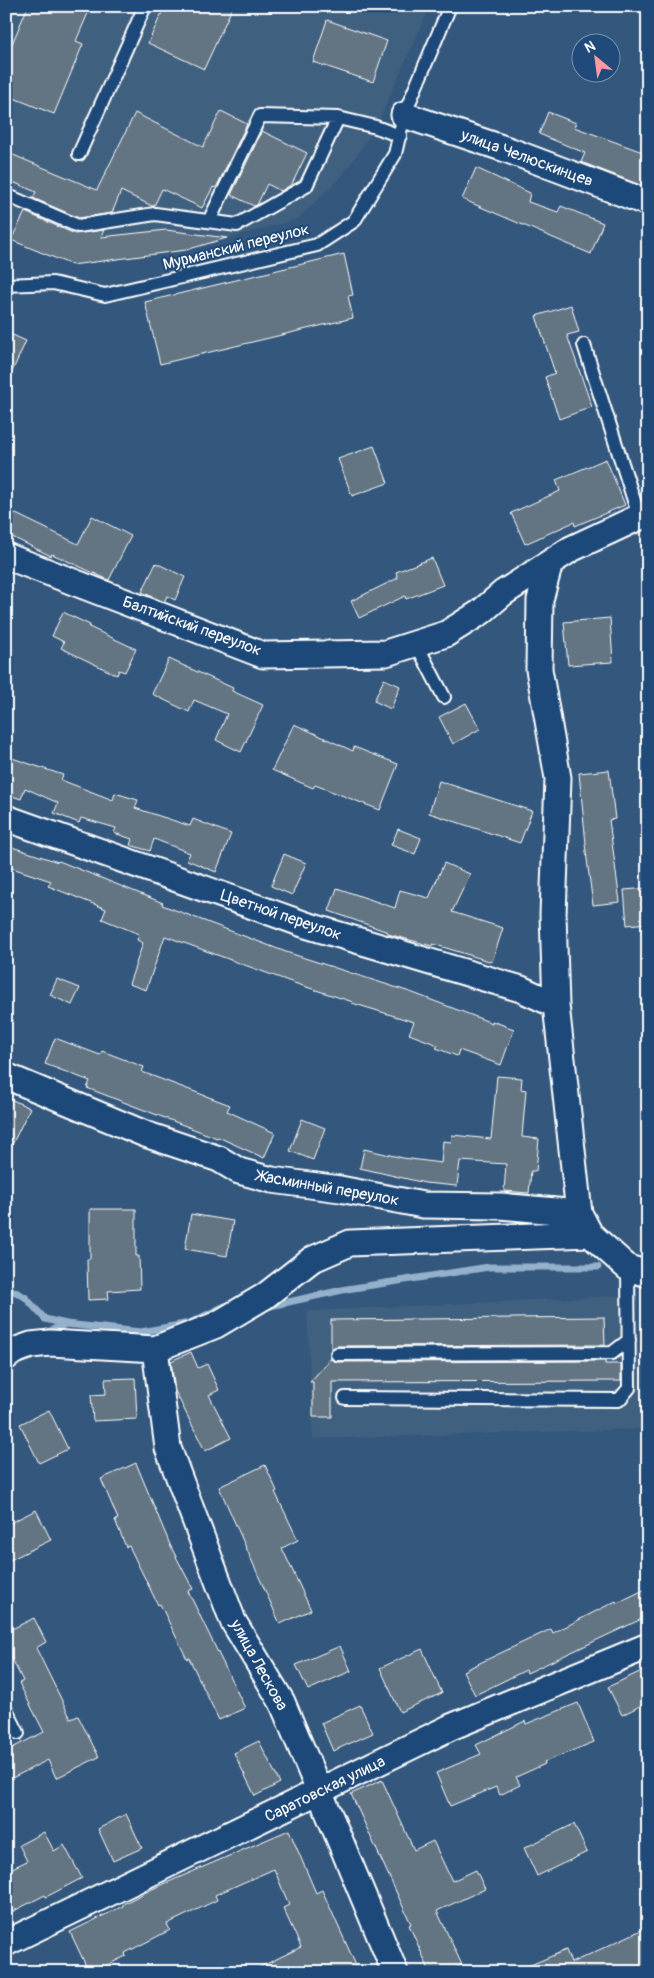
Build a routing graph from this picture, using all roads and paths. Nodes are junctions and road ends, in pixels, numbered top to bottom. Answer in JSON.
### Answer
{"nodes":[{"id":1,"x":145,"y":6,"type":"edge"},
{"id":2,"x":450,"y":6,"type":"edge"},
{"id":3,"x":338,"y":118,"type":"junction"},
{"id":4,"x":402,"y":125,"type":"junction"},
{"id":5,"x":79,"y":154,"type":"dead end"},
{"id":6,"x":6,"y":196,"type":"edge"},
{"id":7,"x":648,"y":203,"type":"edge"},
{"id":8,"x":209,"y":222,"type":"junction"},
{"id":9,"x":6,"y":285,"type":"edge"},
{"id":10,"x":584,"y":345,"type":"dead end"},
{"id":11,"x":643,"y":515,"type":"edge"},
{"id":12,"x":6,"y":556,"type":"edge"},
{"id":13,"x":550,"y":563,"type":"junction"},
{"id":14,"x":417,"y":645,"type":"junction"},
{"id":15,"x":444,"y":697,"type":"dead end"},
{"id":16,"x":6,"y":818,"type":"edge"},
{"id":17,"x":556,"y":1006,"type":"junction"},
{"id":18,"x":6,"y":1076,"type":"edge"},
{"id":19,"x":584,"y":1223,"type":"junction"},
{"id":20,"x":638,"y":1271,"type":"edge"},
{"id":21,"x":629,"y":1340,"type":"junction"},
{"id":22,"x":155,"y":1349,"type":"junction"},
{"id":23,"x":337,"y":1354,"type":"dead end"},
{"id":24,"x":6,"y":1357,"type":"edge"},
{"id":25,"x":344,"y":1398,"type":"dead end"},
{"id":26,"x":648,"y":1646,"type":"edge"},
{"id":27,"x":6,"y":1709,"type":"edge"},
{"id":28,"x":18,"y":1733,"type":"dead end"},
{"id":29,"x":320,"y":1792,"type":"junction"},
{"id":30,"x":6,"y":1943,"type":"edge"},
{"id":31,"x":395,"y":1972,"type":"edge"}],
"edges":[{"from":1,"to":5,"type":"lane"},
{"from":2,"to":4,"type":"lane","name":"Мурманский переулок"},
{"from":3,"to":4,"type":"lane"},
{"from":3,"to":8,"type":"lane"},
{"from":3,"to":8,"type":"lane"},
{"from":4,"to":7,"type":"street","name":"улица Челюскинцев"},
{"from":4,"to":9,"type":"lane","name":"Мурманский переулок"},
{"from":6,"to":8,"type":"lane"},
{"from":10,"to":11,"type":"lane"},
{"from":11,"to":13,"type":"street","name":"Балтийский переулок"},
{"from":12,"to":14,"type":"street","name":"Балтийский переулок"},
{"from":13,"to":14,"type":"street","name":"Балтийский переулок"},
{"from":13,"to":17,"type":"street"},
{"from":14,"to":15,"type":"lane"},
{"from":16,"to":17,"type":"street","name":"Цветной переулок"},
{"from":17,"to":19,"type":"street"},
{"from":18,"to":19,"type":"street","name":"Жасминный переулок"},
{"from":19,"to":20,"type":"street"},
{"from":19,"to":22,"type":"street"},
{"from":20,"to":21,"type":"lane"},
{"from":21,"to":23,"type":"lane"},
{"from":21,"to":25,"type":"lane"},
{"from":22,"to":24,"type":"street"},
{"from":22,"to":29,"type":"street","name":"улица Лескова"},
{"from":26,"to":29,"type":"street","name":"Саратовская улица"},
{"from":27,"to":28,"type":"lane"},
{"from":29,"to":30,"type":"street","name":"Саратовская улица"},
{"from":29,"to":31,"type":"street","name":"улица Лескова"}]}
